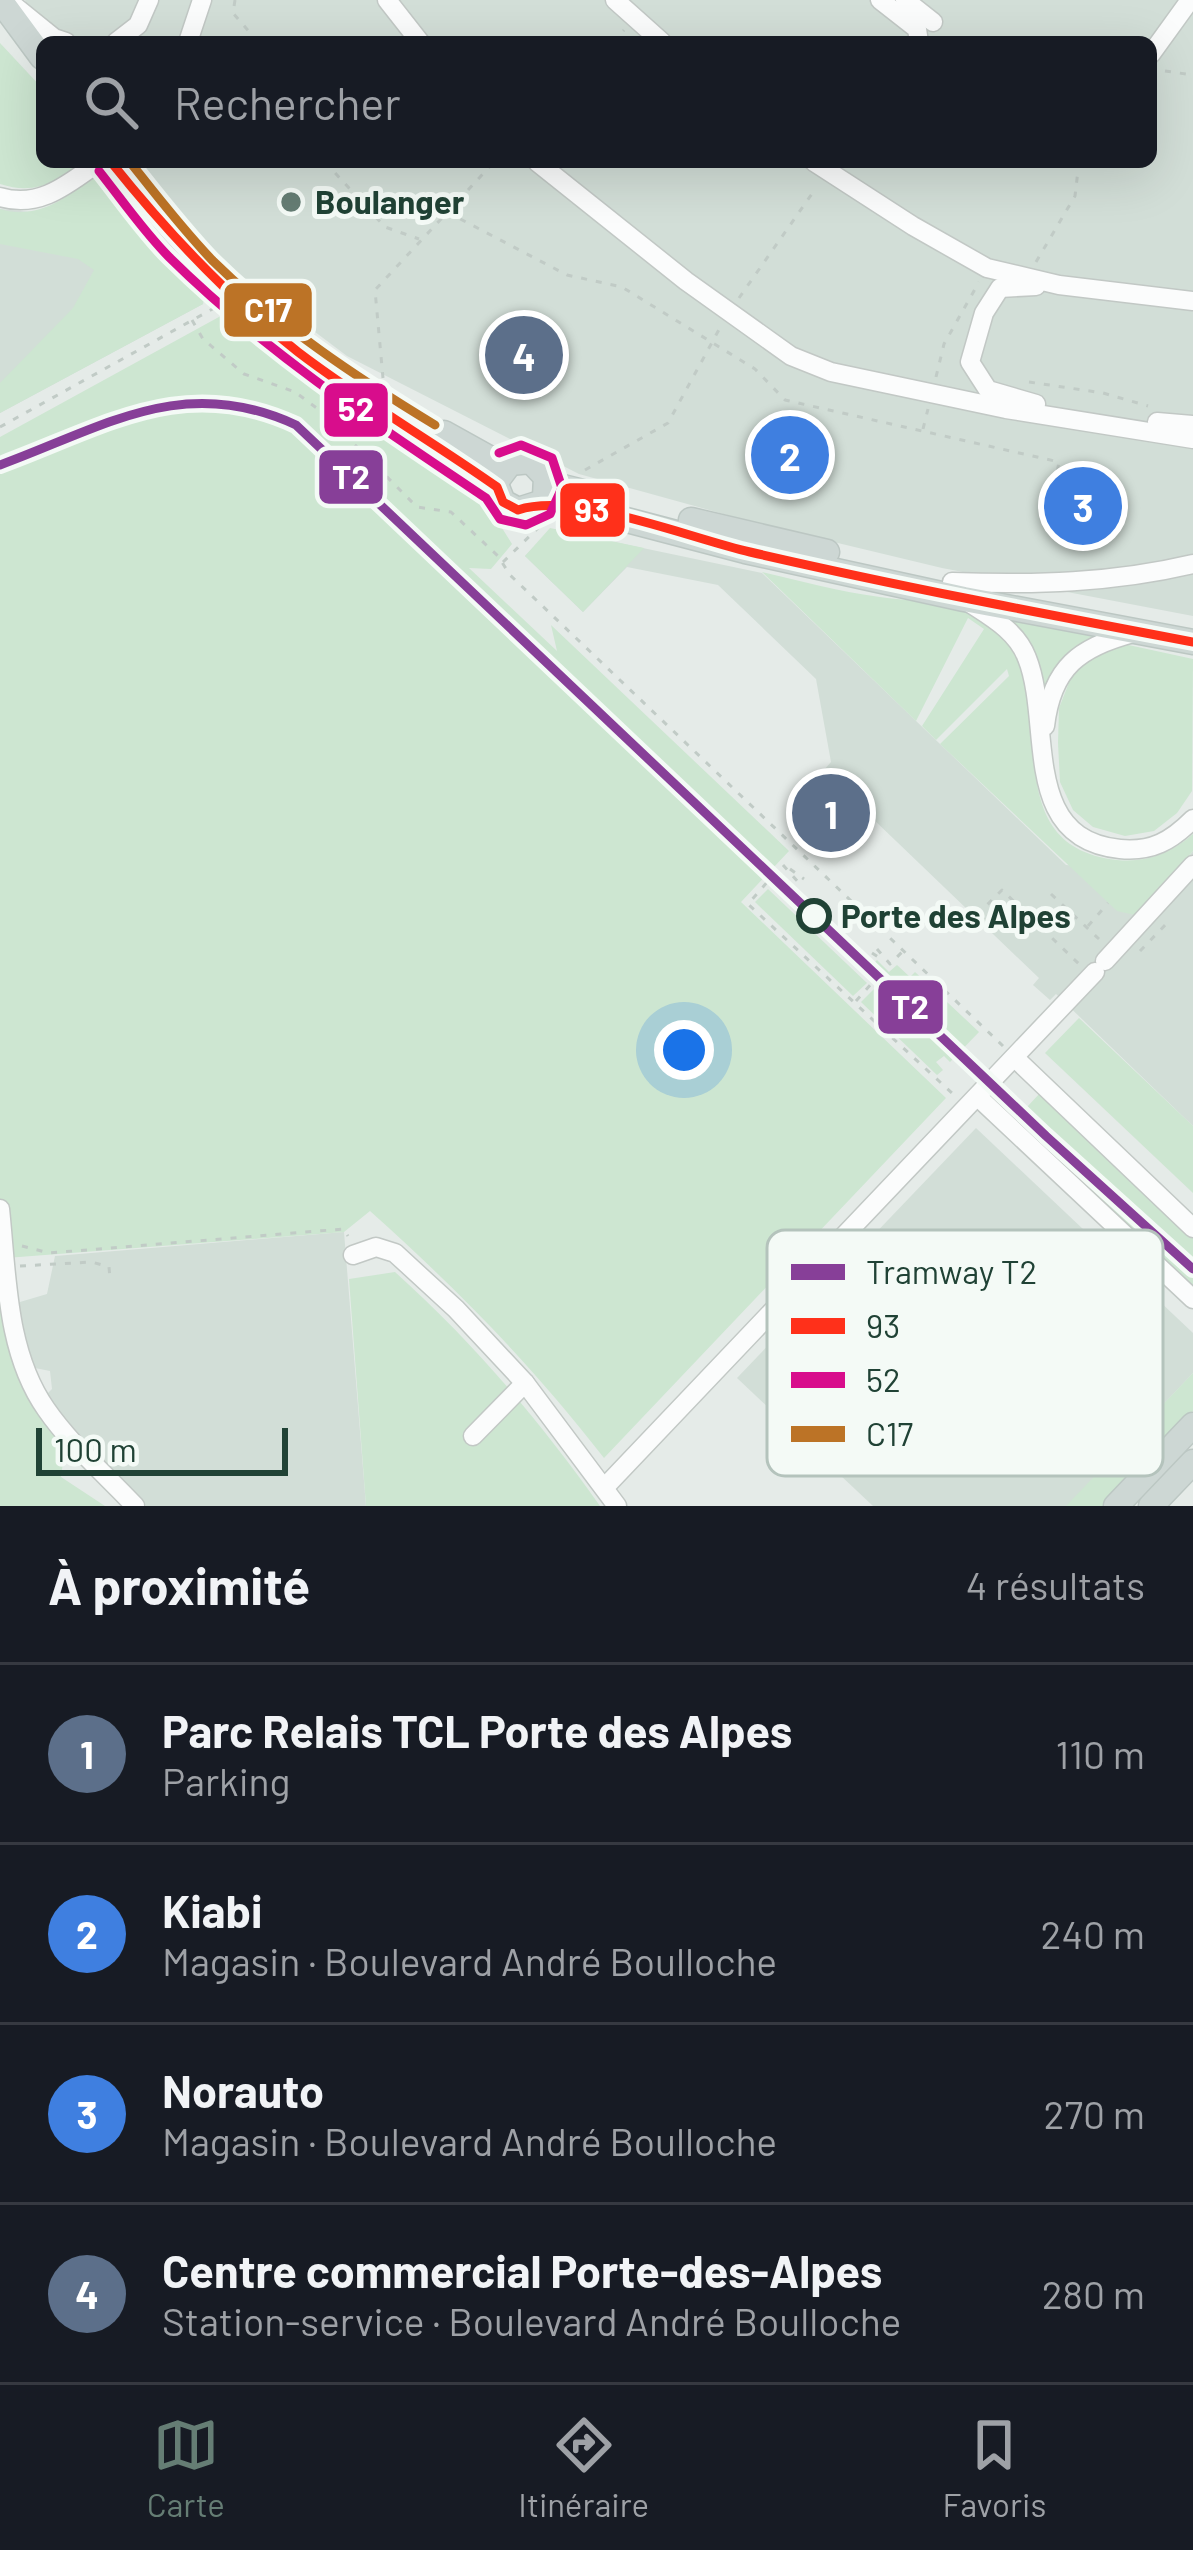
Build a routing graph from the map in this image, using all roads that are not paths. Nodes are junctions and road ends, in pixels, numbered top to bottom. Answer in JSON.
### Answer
{"nodes":[{"id":1,"x":3,"y":0,"type":"edge"},
{"id":2,"x":149,"y":0,"type":"edge"},
{"id":3,"x":202,"y":0,"type":"edge"},
{"id":4,"x":387,"y":0,"type":"edge"},
{"id":5,"x":615,"y":0,"type":"edge"},
{"id":6,"x":880,"y":0,"type":"edge"},
{"id":7,"x":905,"y":0,"type":"edge"},
{"id":8,"x":1190,"y":0,"type":"edge"},
{"id":9,"x":932,"y":22,"type":"dead end"},
{"id":10,"x":0,"y":26,"type":"edge"},
{"id":11,"x":51,"y":36,"type":"edge"},
{"id":12,"x":124,"y":36,"type":"edge"},
{"id":13,"x":190,"y":36,"type":"edge"},
{"id":14,"x":415,"y":36,"type":"edge"},
{"id":15,"x":655,"y":36,"type":"edge"},
{"id":16,"x":918,"y":36,"type":"edge"},
{"id":17,"x":1157,"y":46,"type":"edge"},
{"id":18,"x":36,"y":48,"type":"edge"},
{"id":19,"x":36,"y":70,"type":"edge"},
{"id":20,"x":91,"y":168,"type":"edge"},
{"id":21,"x":122,"y":168,"type":"edge"},
{"id":22,"x":545,"y":168,"type":"edge"},
{"id":23,"x":823,"y":168,"type":"edge"},
{"id":24,"x":0,"y":197,"type":"edge"},
{"id":25,"x":1059,"y":285,"type":"junction"},
{"id":26,"x":1193,"y":301,"type":"edge"},
{"id":27,"x":1102,"y":422,"type":"junction"},
{"id":28,"x":1193,"y":425,"type":"edge"},
{"id":29,"x":1193,"y":439,"type":"edge"},
{"id":30,"x":501,"y":477,"type":"junction"},
{"id":31,"x":544,"y":502,"type":"junction"},
{"id":32,"x":1193,"y":564,"type":"edge"},
{"id":33,"x":958,"y":591,"type":"junction"},
{"id":34,"x":1193,"y":628,"type":"edge"},
{"id":35,"x":1142,"y":631,"type":"junction"},
{"id":36,"x":1193,"y":642,"type":"edge"},
{"id":37,"x":1042,"y":748,"type":"junction"},
{"id":38,"x":1193,"y":819,"type":"edge"},
{"id":39,"x":1193,"y":865,"type":"edge"},
{"id":40,"x":1011,"y":1054,"type":"junction"},
{"id":41,"x":973,"y":1104,"type":"junction"},
{"id":42,"x":0,"y":1208,"type":"edge"},
{"id":43,"x":1193,"y":1228,"type":"edge"},
{"id":44,"x":852,"y":1230,"type":"edge"},
{"id":45,"x":1115,"y":1230,"type":"edge"},
{"id":46,"x":353,"y":1255,"type":"road end"},
{"id":47,"x":1163,"y":1272,"type":"edge"},
{"id":48,"x":1193,"y":1299,"type":"edge"},
{"id":49,"x":767,"y":1318,"type":"edge"},
{"id":50,"x":525,"y":1383,"type":"junction"},
{"id":51,"x":1193,"y":1425,"type":"edge"},
{"id":52,"x":473,"y":1436,"type":"dead end"},
{"id":53,"x":1163,"y":1457,"type":"edge"},
{"id":54,"x":1193,"y":1462,"type":"edge"},
{"id":55,"x":1145,"y":1476,"type":"edge"},
{"id":56,"x":605,"y":1487,"type":"junction"},
{"id":57,"x":135,"y":1506,"type":"edge"},
{"id":58,"x":617,"y":1506,"type":"edge"},
{"id":59,"x":1116,"y":1506,"type":"edge"},
{"id":60,"x":1151,"y":1506,"type":"edge"}],
"edges":[{"from":1,"to":11,"type":"street"},
{"from":1,"to":18,"type":"main road"},
{"from":2,"to":12,"type":"street"},
{"from":3,"to":13,"type":"street"},
{"from":4,"to":14,"type":"street"},
{"from":5,"to":15,"type":"street"},
{"from":6,"to":16,"type":"street"},
{"from":7,"to":9,"type":"street"},
{"from":8,"to":17,"type":"street"},
{"from":10,"to":19,"type":"main road"},
{"from":20,"to":24,"type":"street"},
{"from":21,"to":30,"type":"main road"},
{"from":22,"to":27,"type":"street"},
{"from":23,"to":25,"type":"street"},
{"from":25,"to":26,"type":"street"},
{"from":25,"to":27,"type":"street"},
{"from":27,"to":28,"type":"street"},
{"from":27,"to":29,"type":"street"},
{"from":30,"to":31,"type":"main road"},
{"from":30,"to":31,"type":"main road"},
{"from":31,"to":33,"type":"main road"},
{"from":32,"to":33,"type":"street"},
{"from":33,"to":34,"type":"main road"},
{"from":33,"to":35,"type":"main road"},
{"from":33,"to":37,"type":"street"},
{"from":35,"to":36,"type":"main road"},
{"from":35,"to":37,"type":"street"},
{"from":37,"to":38,"type":"street"},
{"from":39,"to":40,"type":"street"},
{"from":40,"to":41,"type":"street"},
{"from":40,"to":43,"type":"street"},
{"from":41,"to":44,"type":"street"},
{"from":41,"to":45,"type":"street"},
{"from":42,"to":57,"type":"street"},
{"from":46,"to":50,"type":"street"},
{"from":47,"to":48,"type":"street"},
{"from":49,"to":56,"type":"street"},
{"from":50,"to":52,"type":"street"},
{"from":50,"to":56,"type":"street"},
{"from":51,"to":53,"type":"main road"},
{"from":54,"to":60,"type":"main road"},
{"from":55,"to":59,"type":"main road"},
{"from":56,"to":58,"type":"street"}]}
